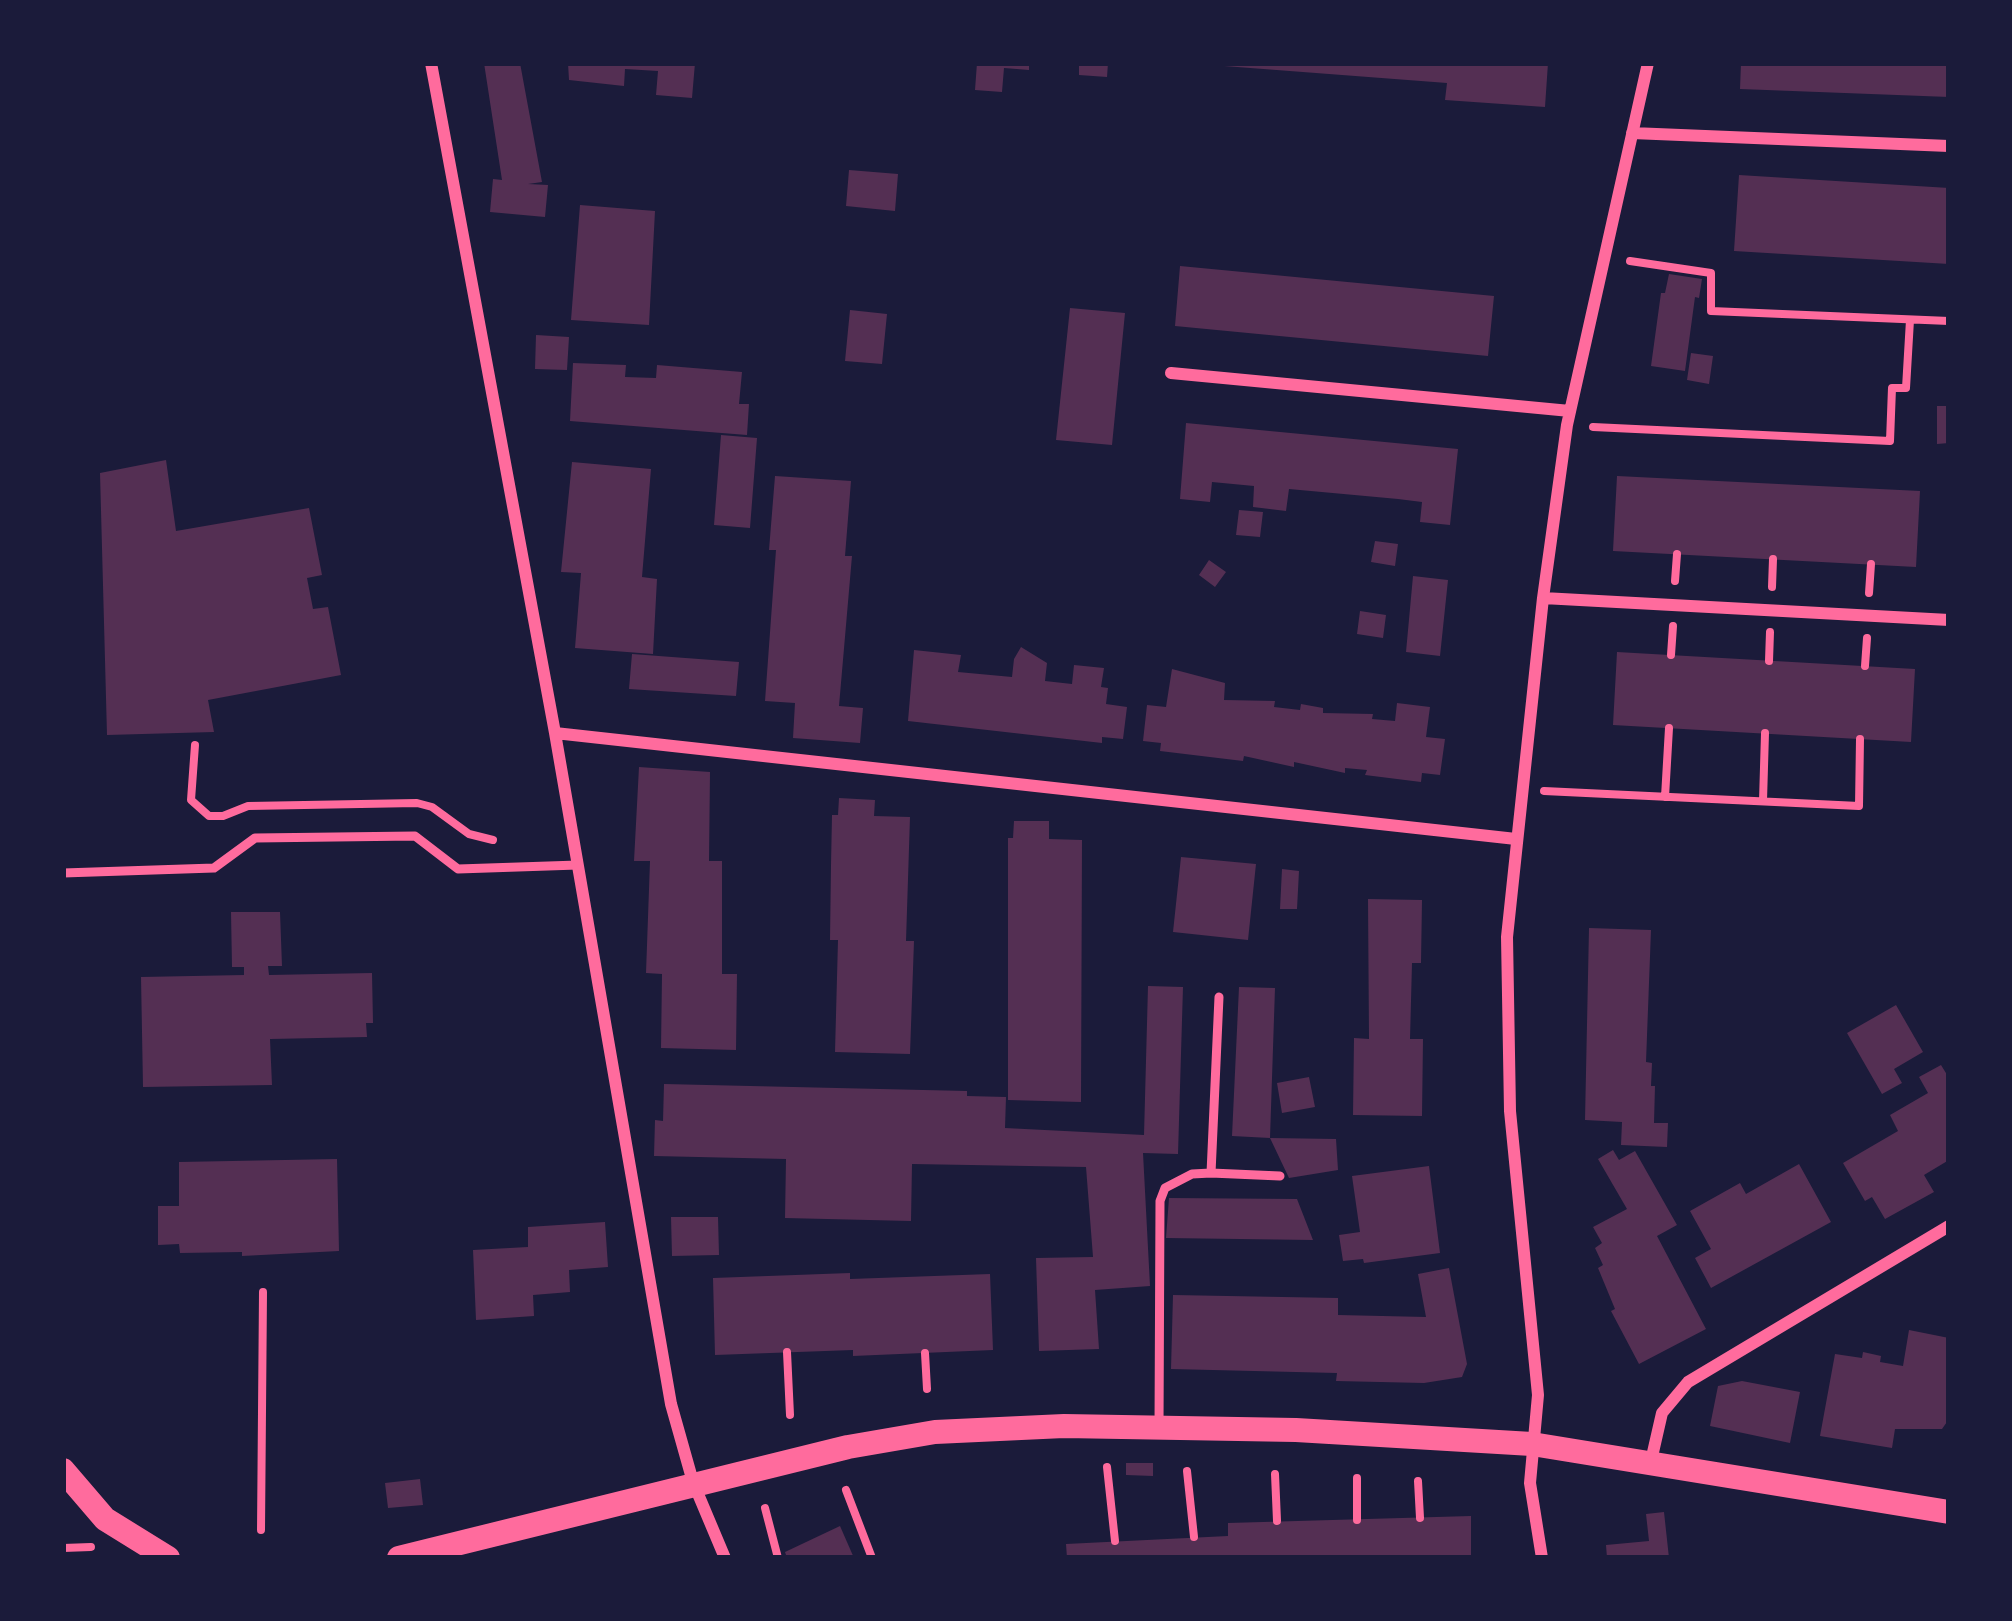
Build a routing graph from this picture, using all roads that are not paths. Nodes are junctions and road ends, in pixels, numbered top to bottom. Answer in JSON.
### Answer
{"nodes":[{"id":1,"x":431,"y":63,"type":"edge"},
{"id":2,"x":1648,"y":63,"type":"edge"},
{"id":3,"x":1633,"y":133,"type":"junction"},
{"id":4,"x":1949,"y":146,"type":"edge"},
{"id":5,"x":1171,"y":373,"type":"dead end"},
{"id":6,"x":1568,"y":418,"type":"junction"},
{"id":7,"x":1543,"y":598,"type":"junction"},
{"id":8,"x":1949,"y":620,"type":"edge"},
{"id":9,"x":555,"y":733,"type":"junction"},
{"id":10,"x":1516,"y":839,"type":"junction"},
{"id":11,"x":578,"y":865,"type":"junction"},
{"id":12,"x":63,"y":873,"type":"edge"},
{"id":13,"x":1219,"y":997,"type":"dead end"},
{"id":14,"x":1211,"y":1173,"type":"junction"},
{"id":15,"x":1280,"y":1176,"type":"dead end"},
{"id":16,"x":1949,"y":1226,"type":"edge"},
{"id":17,"x":1159,"y":1426,"type":"junction"},
{"id":18,"x":1532,"y":1444,"type":"junction"},
{"id":19,"x":1652,"y":1461,"type":"junction"},
{"id":20,"x":63,"y":1470,"type":"edge"},
{"id":21,"x":694,"y":1482,"type":"junction"},
{"id":22,"x":1949,"y":1512,"type":"edge"},
{"id":23,"x":168,"y":1558,"type":"edge"},
{"id":24,"x":398,"y":1558,"type":"edge"},
{"id":25,"x":725,"y":1558,"type":"edge"},
{"id":26,"x":1542,"y":1558,"type":"edge"}],
"edges":[{"from":1,"to":9,"type":"street"},
{"from":2,"to":3,"type":"street"},
{"from":3,"to":4,"type":"street"},
{"from":3,"to":6,"type":"street"},
{"from":5,"to":6,"type":"street"},
{"from":6,"to":7,"type":"street"},
{"from":7,"to":8,"type":"street"},
{"from":7,"to":10,"type":"street"},
{"from":9,"to":10,"type":"street"},
{"from":9,"to":11,"type":"street"},
{"from":10,"to":18,"type":"street"},
{"from":11,"to":12,"type":"lane"},
{"from":11,"to":21,"type":"street"},
{"from":13,"to":14,"type":"lane"},
{"from":14,"to":15,"type":"lane"},
{"from":14,"to":17,"type":"lane"},
{"from":16,"to":19,"type":"street"},
{"from":17,"to":18,"type":"main road"},
{"from":17,"to":21,"type":"main road"},
{"from":18,"to":19,"type":"main road"},
{"from":18,"to":26,"type":"street"},
{"from":19,"to":22,"type":"main road"},
{"from":20,"to":23,"type":"main road"},
{"from":21,"to":24,"type":"main road"},
{"from":21,"to":25,"type":"street"}]}
